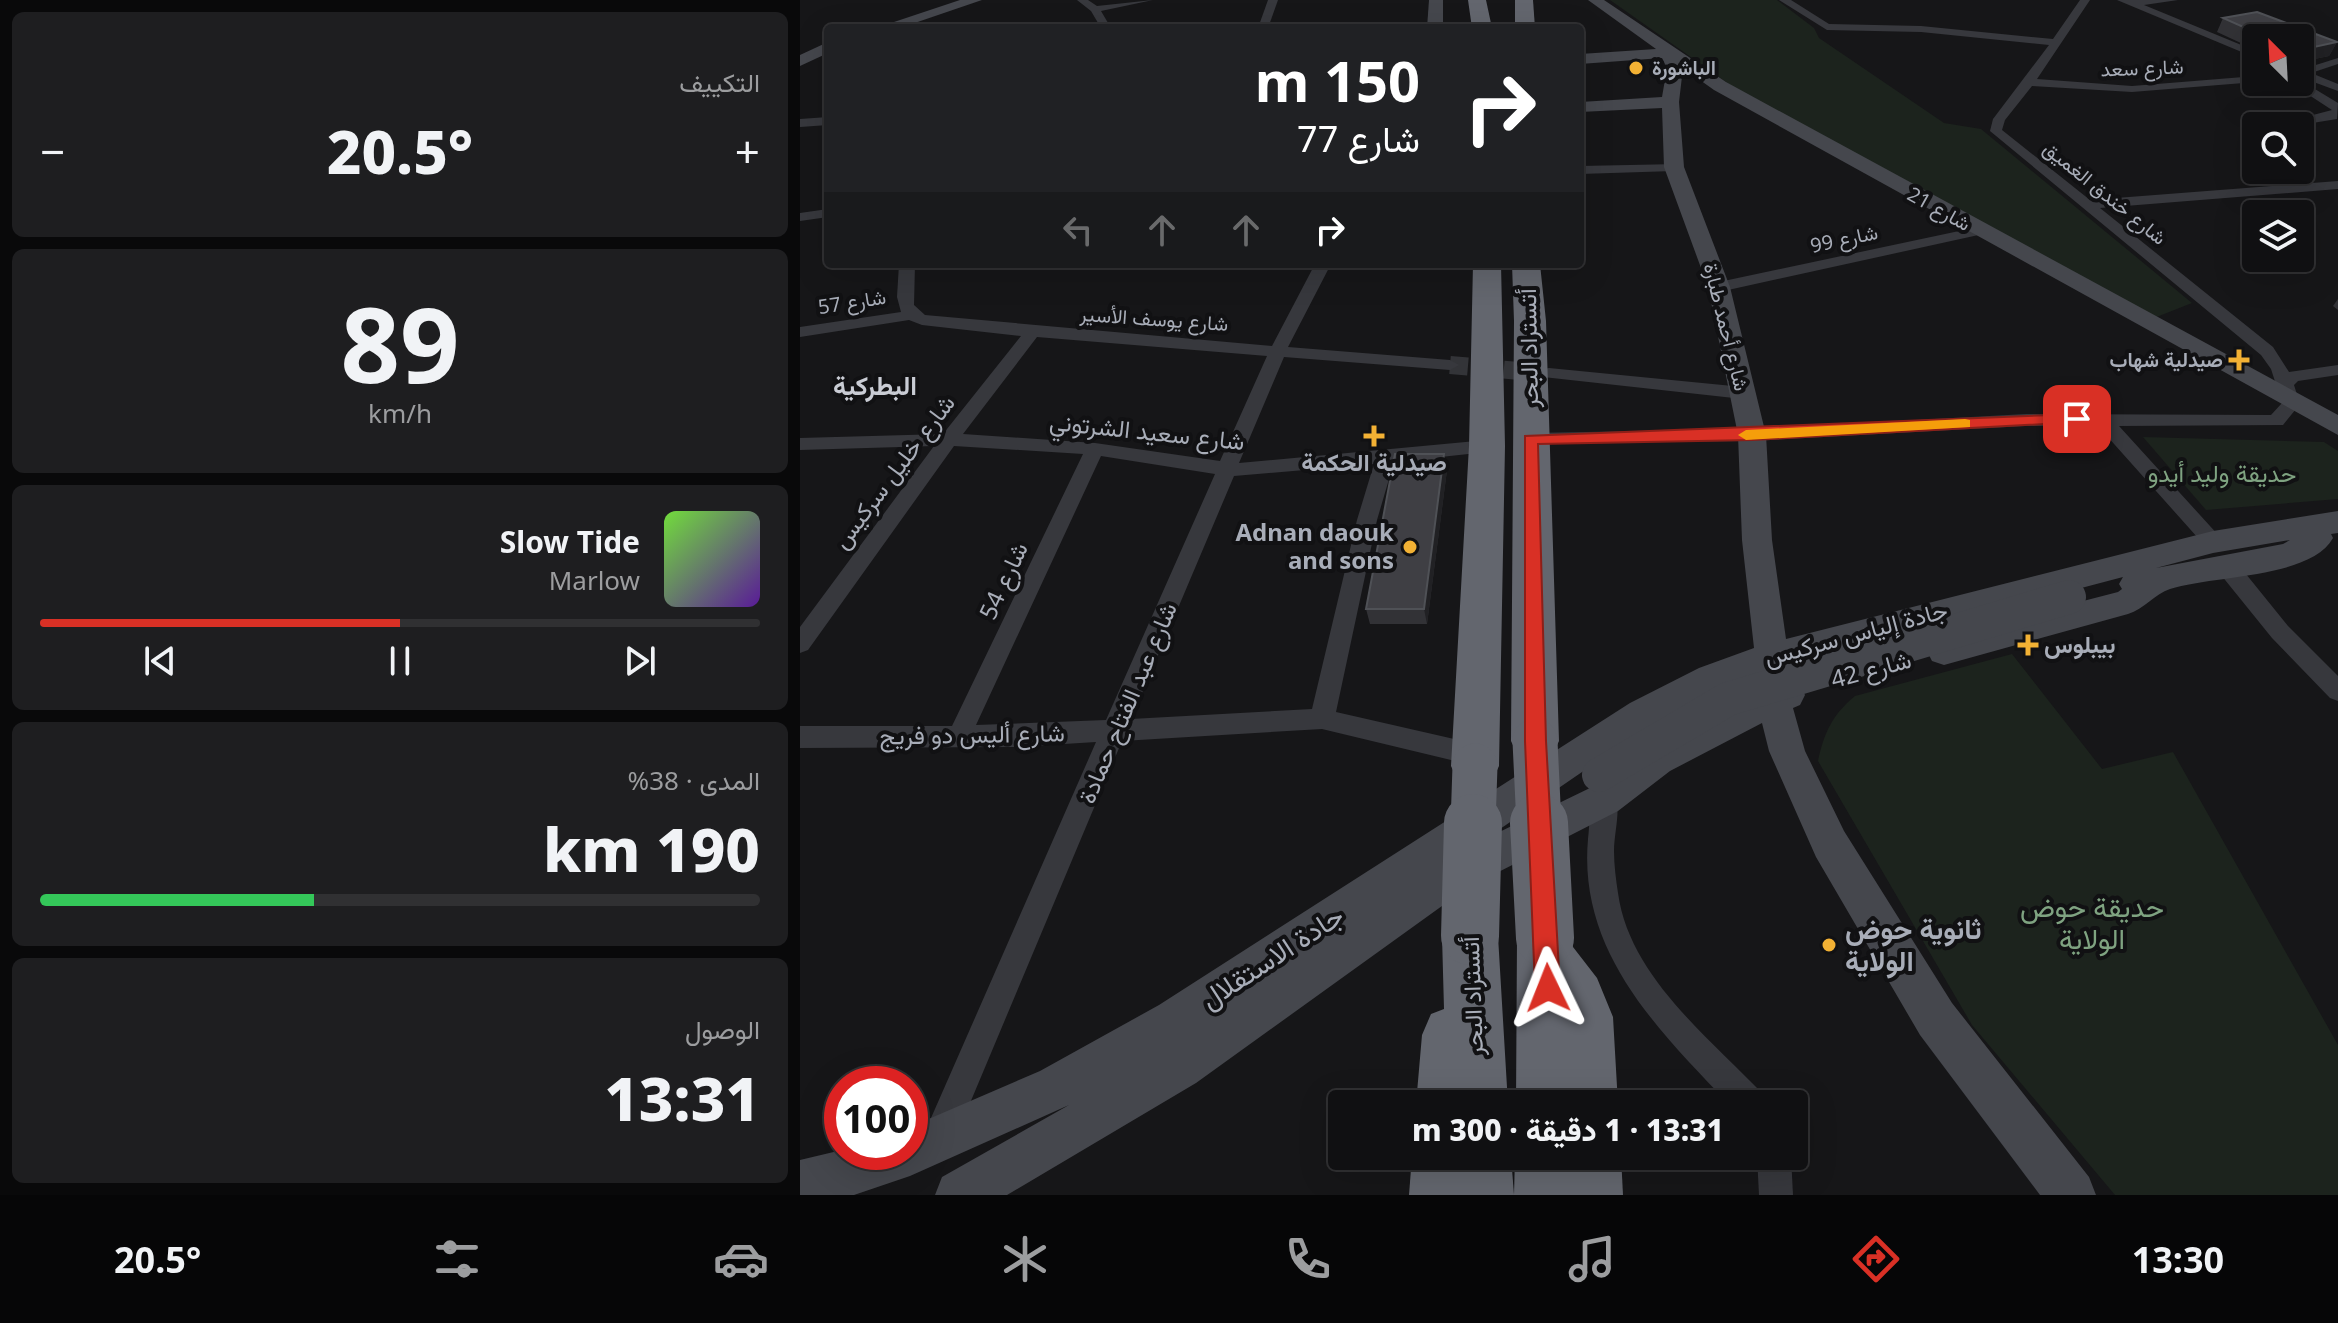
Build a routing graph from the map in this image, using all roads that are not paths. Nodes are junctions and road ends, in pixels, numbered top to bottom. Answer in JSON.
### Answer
{"nodes":[{"id":1,"x":975,"y":0,"type":"edge"},
{"id":2,"x":1082,"y":0,"type":"edge"},
{"id":3,"x":1148,"y":0,"type":"edge"},
{"id":4,"x":1273,"y":0,"type":"edge"},
{"id":5,"x":1436,"y":0,"type":"edge"},
{"id":6,"x":1507,"y":0,"type":"edge"},
{"id":7,"x":1524,"y":0,"type":"edge"},
{"id":8,"x":1595,"y":0,"type":"edge"},
{"id":9,"x":1784,"y":0,"type":"edge"},
{"id":10,"x":2085,"y":0,"type":"edge"},
{"id":11,"x":2173,"y":0,"type":"edge"},
{"id":12,"x":2126,"y":2,"type":"edge"},
{"id":13,"x":1095,"y":9,"type":"junction"},
{"id":14,"x":897,"y":24,"type":"edge"},
{"id":15,"x":1104,"y":24,"type":"edge"},
{"id":16,"x":1264,"y":24,"type":"edge"},
{"id":17,"x":1435,"y":24,"type":"edge"},
{"id":18,"x":1509,"y":24,"type":"edge"},
{"id":19,"x":1525,"y":24,"type":"edge"},
{"id":20,"x":2054,"y":42,"type":"junction"},
{"id":21,"x":824,"y":49,"type":"edge"},
{"id":22,"x":2242,"y":49,"type":"edge"},
{"id":23,"x":1668,"y":53,"type":"junction"},
{"id":24,"x":1584,"y":59,"type":"edge"},
{"id":25,"x":800,"y":61,"type":"edge"},
{"id":26,"x":2338,"y":61,"type":"edge"},
{"id":27,"x":2314,"y":68,"type":"edge"},
{"id":28,"x":2242,"y":80,"type":"edge"},
{"id":29,"x":2314,"y":80,"type":"edge"},
{"id":30,"x":2029,"y":82,"type":"junction"},
{"id":31,"x":2314,"y":88,"type":"edge"},
{"id":32,"x":2338,"y":88,"type":"edge"},
{"id":33,"x":1670,"y":102,"type":"junction"},
{"id":34,"x":1584,"y":107,"type":"edge"},
{"id":35,"x":2338,"y":109,"type":"edge"},
{"id":36,"x":2314,"y":120,"type":"edge"},
{"id":37,"x":824,"y":121,"type":"edge"},
{"id":38,"x":800,"y":123,"type":"edge"},
{"id":39,"x":1674,"y":167,"type":"junction"},
{"id":40,"x":1584,"y":170,"type":"edge"},
{"id":41,"x":2338,"y":185,"type":"edge"},
{"id":42,"x":2086,"y":205,"type":"junction"},
{"id":43,"x":824,"y":214,"type":"edge"},
{"id":44,"x":800,"y":217,"type":"edge"},
{"id":45,"x":1978,"y":231,"type":"junction"},
{"id":46,"x":907,"y":268,"type":"edge"},
{"id":47,"x":1321,"y":268,"type":"edge"},
{"id":48,"x":1475,"y":268,"type":"edge"},
{"id":49,"x":1487,"y":268,"type":"edge"},
{"id":50,"x":1526,"y":268,"type":"edge"},
{"id":51,"x":1534,"y":268,"type":"edge"},
{"id":52,"x":1719,"y":287,"type":"junction"},
{"id":53,"x":910,"y":315,"type":"junction"},
{"id":54,"x":1487,"y":321,"type":"junction"},
{"id":55,"x":1530,"y":321,"type":"junction"},
{"id":56,"x":800,"y":332,"type":"edge"},
{"id":57,"x":1033,"y":332,"type":"junction"},
{"id":58,"x":1278,"y":350,"type":"junction"},
{"id":59,"x":1450,"y":365,"type":"tunnel mouth"},
{"id":60,"x":2338,"y":370,"type":"edge"},
{"id":61,"x":1549,"y":373,"type":"tunnel mouth"},
{"id":62,"x":1743,"y":393,"type":"junction"},
{"id":63,"x":2288,"y":394,"type":"junction"},
{"id":64,"x":2102,"y":419,"type":"junction"},
{"id":65,"x":2338,"y":426,"type":"edge"},
{"id":66,"x":1752,"y":435,"type":"junction"},
{"id":67,"x":949,"y":439,"type":"junction"},
{"id":68,"x":1530,"y":439,"type":"junction"},
{"id":69,"x":800,"y":444,"type":"edge"},
{"id":70,"x":1487,"y":446,"type":"junction"},
{"id":71,"x":1095,"y":449,"type":"junction"},
{"id":72,"x":1386,"y":457,"type":"junction"},
{"id":73,"x":1228,"y":470,"type":"junction"},
{"id":74,"x":2333,"y":538,"type":"edge"},
{"id":75,"x":2219,"y":553,"type":"junction"},
{"id":76,"x":2144,"y":573,"type":"junction"},
{"id":77,"x":800,"y":644,"type":"edge"},
{"id":78,"x":1772,"y":656,"type":"junction"},
{"id":79,"x":2338,"y":691,"type":"edge"},
{"id":80,"x":1773,"y":700,"type":"junction"},
{"id":81,"x":1322,"y":719,"type":"junction"},
{"id":82,"x":1116,"y":733,"type":"junction"},
{"id":83,"x":960,"y":734,"type":"junction"},
{"id":84,"x":800,"y":737,"type":"edge"},
{"id":85,"x":1599,"y":774,"type":"junction"},
{"id":86,"x":1483,"y":796,"type":"junction"},
{"id":87,"x":1454,"y":875,"type":"junction"},
{"id":88,"x":1546,"y":949,"type":"junction"},
{"id":89,"x":1471,"y":957,"type":"junction"},
{"id":90,"x":1448,"y":1090,"type":"edge"},
{"id":91,"x":1476,"y":1090,"type":"edge"},
{"id":92,"x":1547,"y":1090,"type":"edge"},
{"id":93,"x":1587,"y":1090,"type":"edge"},
{"id":94,"x":1737,"y":1090,"type":"edge"},
{"id":95,"x":928,"y":1130,"type":"edge"},
{"id":96,"x":928,"y":1145,"type":"edge"},
{"id":97,"x":850,"y":1170,"type":"edge"},
{"id":98,"x":1443,"y":1170,"type":"edge"},
{"id":99,"x":1480,"y":1170,"type":"edge"},
{"id":100,"x":1547,"y":1170,"type":"edge"},
{"id":101,"x":1589,"y":1170,"type":"edge"},
{"id":102,"x":1775,"y":1170,"type":"edge"},
{"id":103,"x":800,"y":1185,"type":"edge"},
{"id":104,"x":960,"y":1195,"type":"edge"},
{"id":105,"x":1442,"y":1195,"type":"edge"},
{"id":106,"x":1481,"y":1195,"type":"edge"},
{"id":107,"x":1547,"y":1195,"type":"edge"},
{"id":108,"x":1590,"y":1195,"type":"edge"},
{"id":109,"x":1776,"y":1195,"type":"edge"},
{"id":110,"x":2071,"y":1195,"type":"edge"}],
"edges":[{"from":1,"to":14,"type":"street"},
{"from":2,"to":13,"type":"street"},
{"from":3,"to":13,"type":"street"},
{"from":4,"to":16,"type":"street"},
{"from":5,"to":17,"type":"street"},
{"from":6,"to":18,"type":"highway"},
{"from":7,"to":19,"type":"highway"},
{"from":8,"to":23,"type":"street","name":"شارع 21"},
{"from":9,"to":20,"type":"street"},
{"from":10,"to":20,"type":"street","name":"شارع خندق الغميق"},
{"from":11,"to":12,"type":"street"},
{"from":12,"to":22,"type":"street"},
{"from":13,"to":15,"type":"street"},
{"from":20,"to":30,"type":"street","name":"شارع خندق الغميق"},
{"from":21,"to":25,"type":"street"},
{"from":23,"to":24,"type":"street"},
{"from":23,"to":33,"type":"street","name":"شارع أحمد طبارة"},
{"from":23,"to":45,"type":"street","name":"شارع 21"},
{"from":26,"to":27,"type":"street"},
{"from":28,"to":30,"type":"street","name":"شارع سعد"},
{"from":29,"to":32,"type":"street"},
{"from":30,"to":42,"type":"street","name":"شارع خندق الغميق"},
{"from":31,"to":35,"type":"street"},
{"from":33,"to":34,"type":"street"},
{"from":33,"to":39,"type":"street","name":"شارع أحمد طبارة"},
{"from":35,"to":36,"type":"street"},
{"from":37,"to":38,"type":"street"},
{"from":39,"to":40,"type":"street"},
{"from":39,"to":52,"type":"street","name":"شارع أحمد طبارة"},
{"from":41,"to":42,"type":"street"},
{"from":42,"to":63,"type":"street","name":"شارع خندق الغميق"},
{"from":43,"to":44,"type":"street"},
{"from":45,"to":52,"type":"street","name":"شارع 99"},
{"from":45,"to":63,"type":"street","name":"شارع 21"},
{"from":46,"to":53,"type":"street"},
{"from":47,"to":58,"type":"street","name":"شارع عبد الفتاح حمادة"},
{"from":48,"to":54,"type":"highway"},
{"from":49,"to":54,"type":"highway","name":"أتستراد البحر"},
{"from":50,"to":55,"type":"highway","name":"أتستراد البحر"},
{"from":51,"to":55,"type":"highway"},
{"from":52,"to":62,"type":"street","name":"شارع أحمد طبارة"},
{"from":53,"to":56,"type":"street","name":"شارع 57"},
{"from":53,"to":57,"type":"street","name":"شارع يوسف الأسير"},
{"from":54,"to":70,"type":"highway","name":"أتستراد البحر"},
{"from":55,"to":68,"type":"highway","name":"أتستراد البحر"},
{"from":57,"to":58,"type":"street","name":"شارع يوسف الأسير"},
{"from":57,"to":67,"type":"street","name":"شارع خليل سركيس"},
{"from":58,"to":59,"type":"street","name":"شارع يوسف الأسير"},
{"from":58,"to":73,"type":"street","name":"شارع عبد الفتاح حمادة"},
{"from":60,"to":63,"type":"street"},
{"from":61,"to":62,"type":"street"},
{"from":62,"to":66,"type":"street","name":"شارع أحمد طبارة"},
{"from":63,"to":64,"type":"street"},
{"from":63,"to":65,"type":"street","name":"شارع 21"},
{"from":64,"to":66,"type":"street"},
{"from":64,"to":75,"type":"street"},
{"from":66,"to":68,"type":"street"},
{"from":66,"to":78,"type":"street","name":"شارع أحمد طبارة"},
{"from":67,"to":69,"type":"street","name":"شارع سعيد الشرتوني"},
{"from":67,"to":71,"type":"street","name":"شارع سعيد الشرتوني"},
{"from":67,"to":77,"type":"street","name":"شارع خليل سركيس"},
{"from":68,"to":88,"type":"highway","name":"أتستراد البحر","bridge":true},
{"from":70,"to":72,"type":"street","name":"شارع سعيد الشرتوني"},
{"from":70,"to":86,"type":"highway","name":"أتستراد البحر"},
{"from":71,"to":73,"type":"street","name":"شارع سعيد الشرتوني"},
{"from":71,"to":83,"type":"street","name":"شارع 54"},
{"from":72,"to":73,"type":"street","name":"شارع سعيد الشرتوني"},
{"from":72,"to":81,"type":"street"},
{"from":73,"to":82,"type":"street","name":"شارع عبد الفتاح حمادة"},
{"from":74,"to":75,"type":"street","name":"جادة إلياس سركيس"},
{"from":75,"to":76,"type":"street","name":"جادة إلياس سركيس"},
{"from":75,"to":79,"type":"street"},
{"from":76,"to":78,"type":"street","name":"جادة إلياس سركيس"},
{"from":76,"to":80,"type":"street","name":"شارع 42"},
{"from":76,"to":85,"type":"street","name":"جادة إلياس سركيس","bridge":true},
{"from":78,"to":80,"type":"street","name":"شارع أحمد طبارة"},
{"from":78,"to":85,"type":"street","name":"جادة إلياس سركيس"},
{"from":80,"to":85,"type":"street","name":"شارع 42"},
{"from":80,"to":110,"type":"street","name":"شارع أحمد طبارة"},
{"from":81,"to":82,"type":"street","name":"شارع أليس دو فريج"},
{"from":81,"to":86,"type":"street","name":"شارع أليس دو فريج"},
{"from":82,"to":83,"type":"street","name":"شارع أليس دو فريج"},
{"from":82,"to":95,"type":"street","name":"شارع عبد الفتاح حمادة"},
{"from":83,"to":84,"type":"street","name":"شارع أليس دو فريج"},
{"from":85,"to":86,"type":"street","name":"جادة الاستقلال"},
{"from":85,"to":87,"type":"street","name":"شارع 42"},
{"from":85,"to":94,"type":"street"},
{"from":86,"to":87,"type":"street","name":"جادة الاستقلال"},
{"from":86,"to":89,"type":"highway","name":"أتستراد البحر","bridge":true},
{"from":86,"to":96,"type":"street","name":"جادة الاستقلال"},
{"from":87,"to":104,"type":"street","name":"جادة الاستقلال"},
{"from":88,"to":92,"type":"highway","name":"أتستراد البحر"},
{"from":88,"to":93,"type":"highway"},
{"from":89,"to":90,"type":"highway"},
{"from":89,"to":91,"type":"highway","name":"أتستراد البحر"},
{"from":97,"to":103,"type":"street","name":"جادة الاستقلال"},
{"from":98,"to":105,"type":"highway"},
{"from":99,"to":106,"type":"highway"},
{"from":100,"to":107,"type":"highway"},
{"from":101,"to":108,"type":"highway"},
{"from":102,"to":109,"type":"street"}]}
